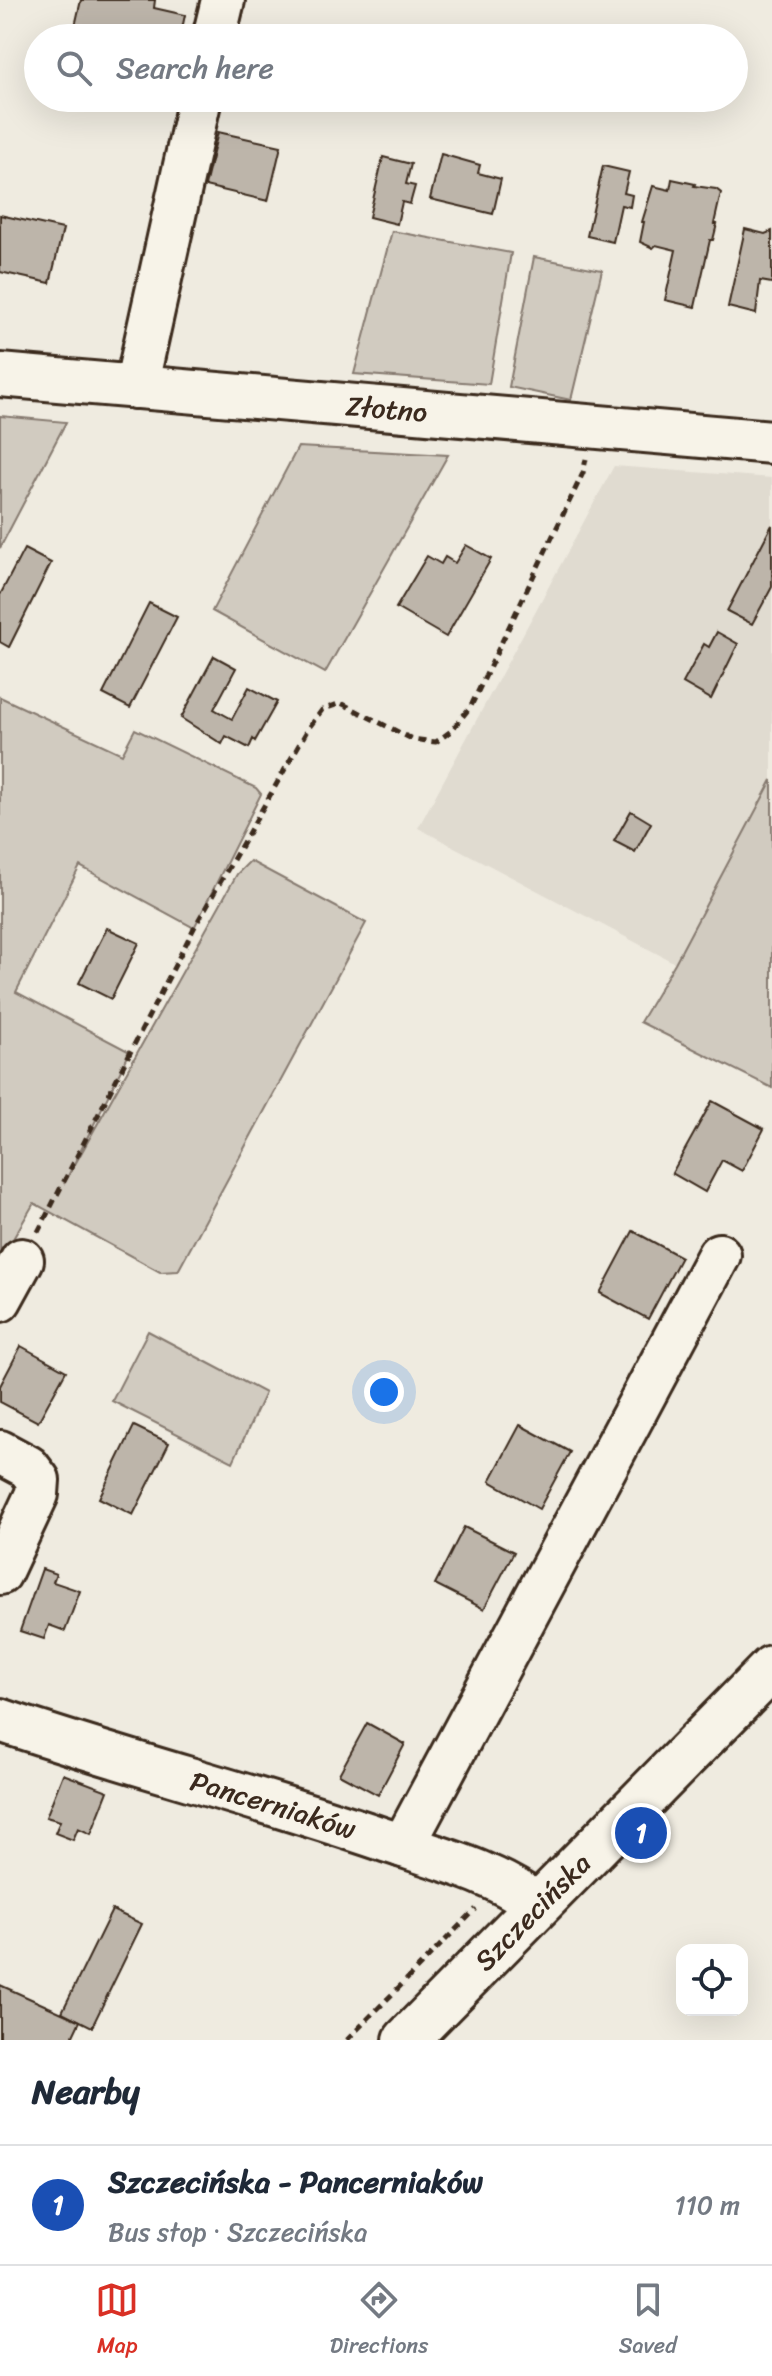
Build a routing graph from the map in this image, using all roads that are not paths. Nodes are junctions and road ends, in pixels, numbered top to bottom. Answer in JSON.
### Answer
{"nodes":[{"id":1,"x":223,"y":0,"type":"edge"},
{"id":2,"x":217,"y":24,"type":"edge"},
{"id":3,"x":197,"y":112,"type":"edge"},
{"id":4,"x":0,"y":375,"type":"edge"},
{"id":5,"x":136,"y":387,"type":"junction"},
{"id":6,"x":772,"y":442,"type":"edge"},
{"id":7,"x":719,"y":1255,"type":"dead end"},
{"id":8,"x":22,"y":1260,"type":"road end"},
{"id":9,"x":0,"y":1300,"type":"edge"},
{"id":10,"x":0,"y":1452,"type":"edge"},
{"id":11,"x":0,"y":1573,"type":"edge"},
{"id":12,"x":772,"y":1668,"type":"edge"},
{"id":13,"x":0,"y":1720,"type":"edge"},
{"id":14,"x":403,"y":1846,"type":"junction"},
{"id":15,"x":538,"y":1905,"type":"junction"},
{"id":16,"x":406,"y":2040,"type":"edge"}],
"edges":[{"from":1,"to":2,"type":"street"},
{"from":3,"to":5,"type":"street"},
{"from":4,"to":5,"type":"street","name":"Złotno"},
{"from":5,"to":6,"type":"street","name":"Złotno"},
{"from":7,"to":14,"type":"street"},
{"from":8,"to":9,"type":"street"},
{"from":10,"to":11,"type":"street"},
{"from":12,"to":15,"type":"main road","name":"Szczecińska"},
{"from":13,"to":14,"type":"street","name":"Pancerniaków"},
{"from":14,"to":15,"type":"street","name":"Pancerniaków"},
{"from":15,"to":16,"type":"main road","name":"Szczecińska"}]}
